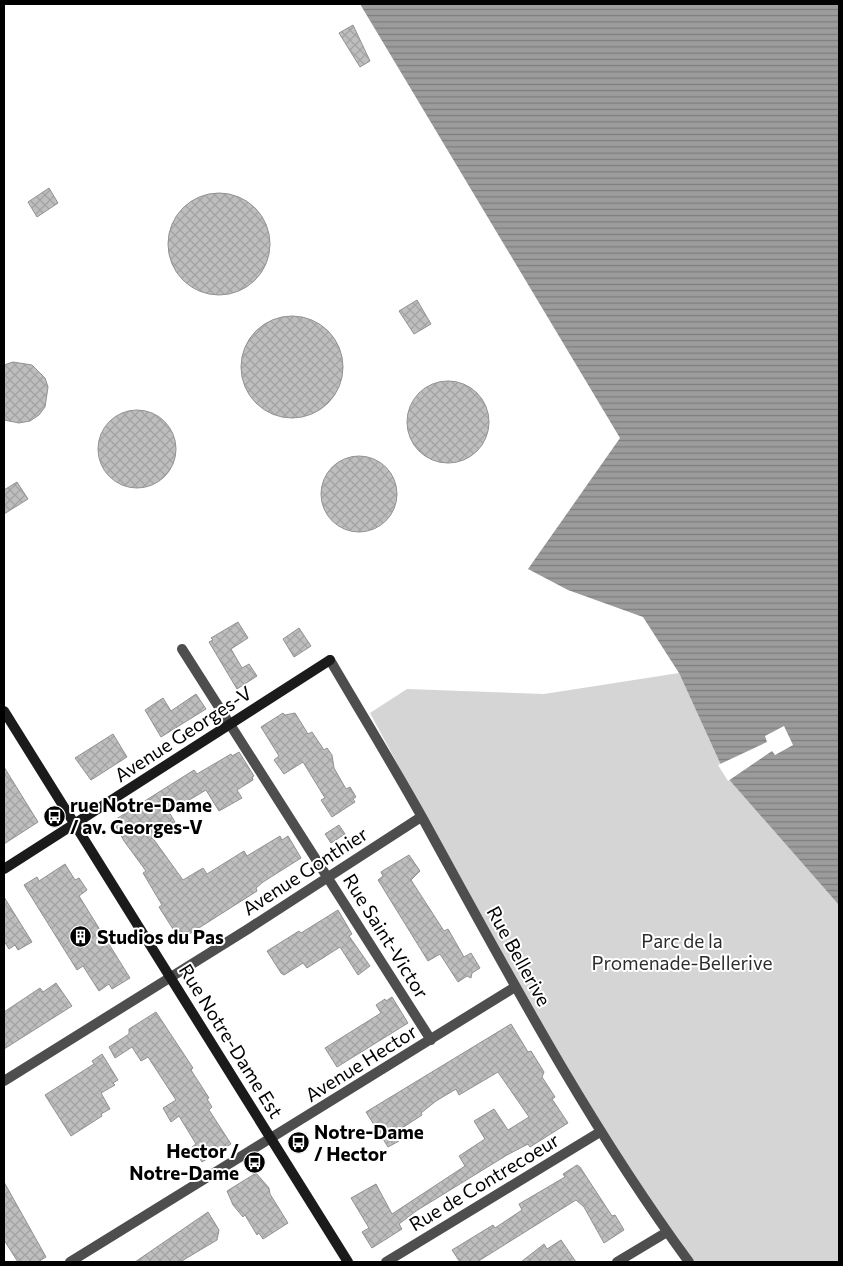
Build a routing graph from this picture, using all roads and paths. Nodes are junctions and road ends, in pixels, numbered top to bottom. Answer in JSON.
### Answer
{"nodes":[{"id":1,"x":182,"y":648,"type":"dead end"},
{"id":2,"x":330,"y":660,"type":"joint"},
{"id":3,"x":4,"y":711,"type":"edge"},
{"id":4,"x":229,"y":725,"type":"junction"},
{"id":5,"x":421,"y":817,"type":"junction"},
{"id":6,"x":75,"y":825,"type":"junction"},
{"id":7,"x":4,"y":869,"type":"edge"},
{"id":8,"x":329,"y":877,"type":"junction"},
{"id":9,"x":171,"y":976,"type":"junction"},
{"id":10,"x":515,"y":988,"type":"junction"},
{"id":11,"x":431,"y":1040,"type":"junction"},
{"id":12,"x":4,"y":1081,"type":"edge"},
{"id":13,"x":600,"y":1132,"type":"junction"},
{"id":14,"x":272,"y":1139,"type":"junction"},
{"id":15,"x":666,"y":1232,"type":"junction"},
{"id":16,"x":70,"y":1262,"type":"edge"},
{"id":17,"x":348,"y":1262,"type":"edge"},
{"id":18,"x":386,"y":1262,"type":"edge"},
{"id":19,"x":617,"y":1262,"type":"edge"},
{"id":20,"x":689,"y":1262,"type":"edge"}],
"edges":[{"from":1,"to":4,"type":"street","name":"Rue Saint-Victor"},
{"from":2,"to":4,"type":"main road","name":"Avenue Georges-V"},
{"from":2,"to":5,"type":"street","name":"Rue Bellerive"},
{"from":3,"to":6,"type":"main road","name":"Rue Notre-Dame Est"},
{"from":4,"to":6,"type":"main road","name":"Avenue Georges-V"},
{"from":4,"to":8,"type":"street","name":"Rue Saint-Victor"},
{"from":5,"to":8,"type":"street","name":"Avenue Gonthier"},
{"from":5,"to":10,"type":"street","name":"Rue Bellerive"},
{"from":6,"to":7,"type":"main road","name":"Avenue Georges-V"},
{"from":6,"to":9,"type":"main road","name":"Rue Notre-Dame Est"},
{"from":8,"to":9,"type":"street","name":"Avenue Gonthier"},
{"from":8,"to":11,"type":"street","name":"Rue Saint-Victor"},
{"from":9,"to":12,"type":"street","name":"Avenue Gonthier"},
{"from":9,"to":14,"type":"main road","name":"Rue Notre-Dame Est"},
{"from":10,"to":11,"type":"street","name":"Avenue Hector"},
{"from":10,"to":13,"type":"street","name":"Rue Bellerive"},
{"from":11,"to":14,"type":"street","name":"Avenue Hector"},
{"from":13,"to":15,"type":"street","name":"Rue Bellerive"},
{"from":13,"to":18,"type":"street","name":"Rue de Contrecoeur"},
{"from":14,"to":16,"type":"street","name":"Avenue Hector"},
{"from":14,"to":17,"type":"main road","name":"Rue Notre-Dame Est"},
{"from":15,"to":19,"type":"street"},
{"from":15,"to":20,"type":"street","name":"Rue Bellerive"}]}
